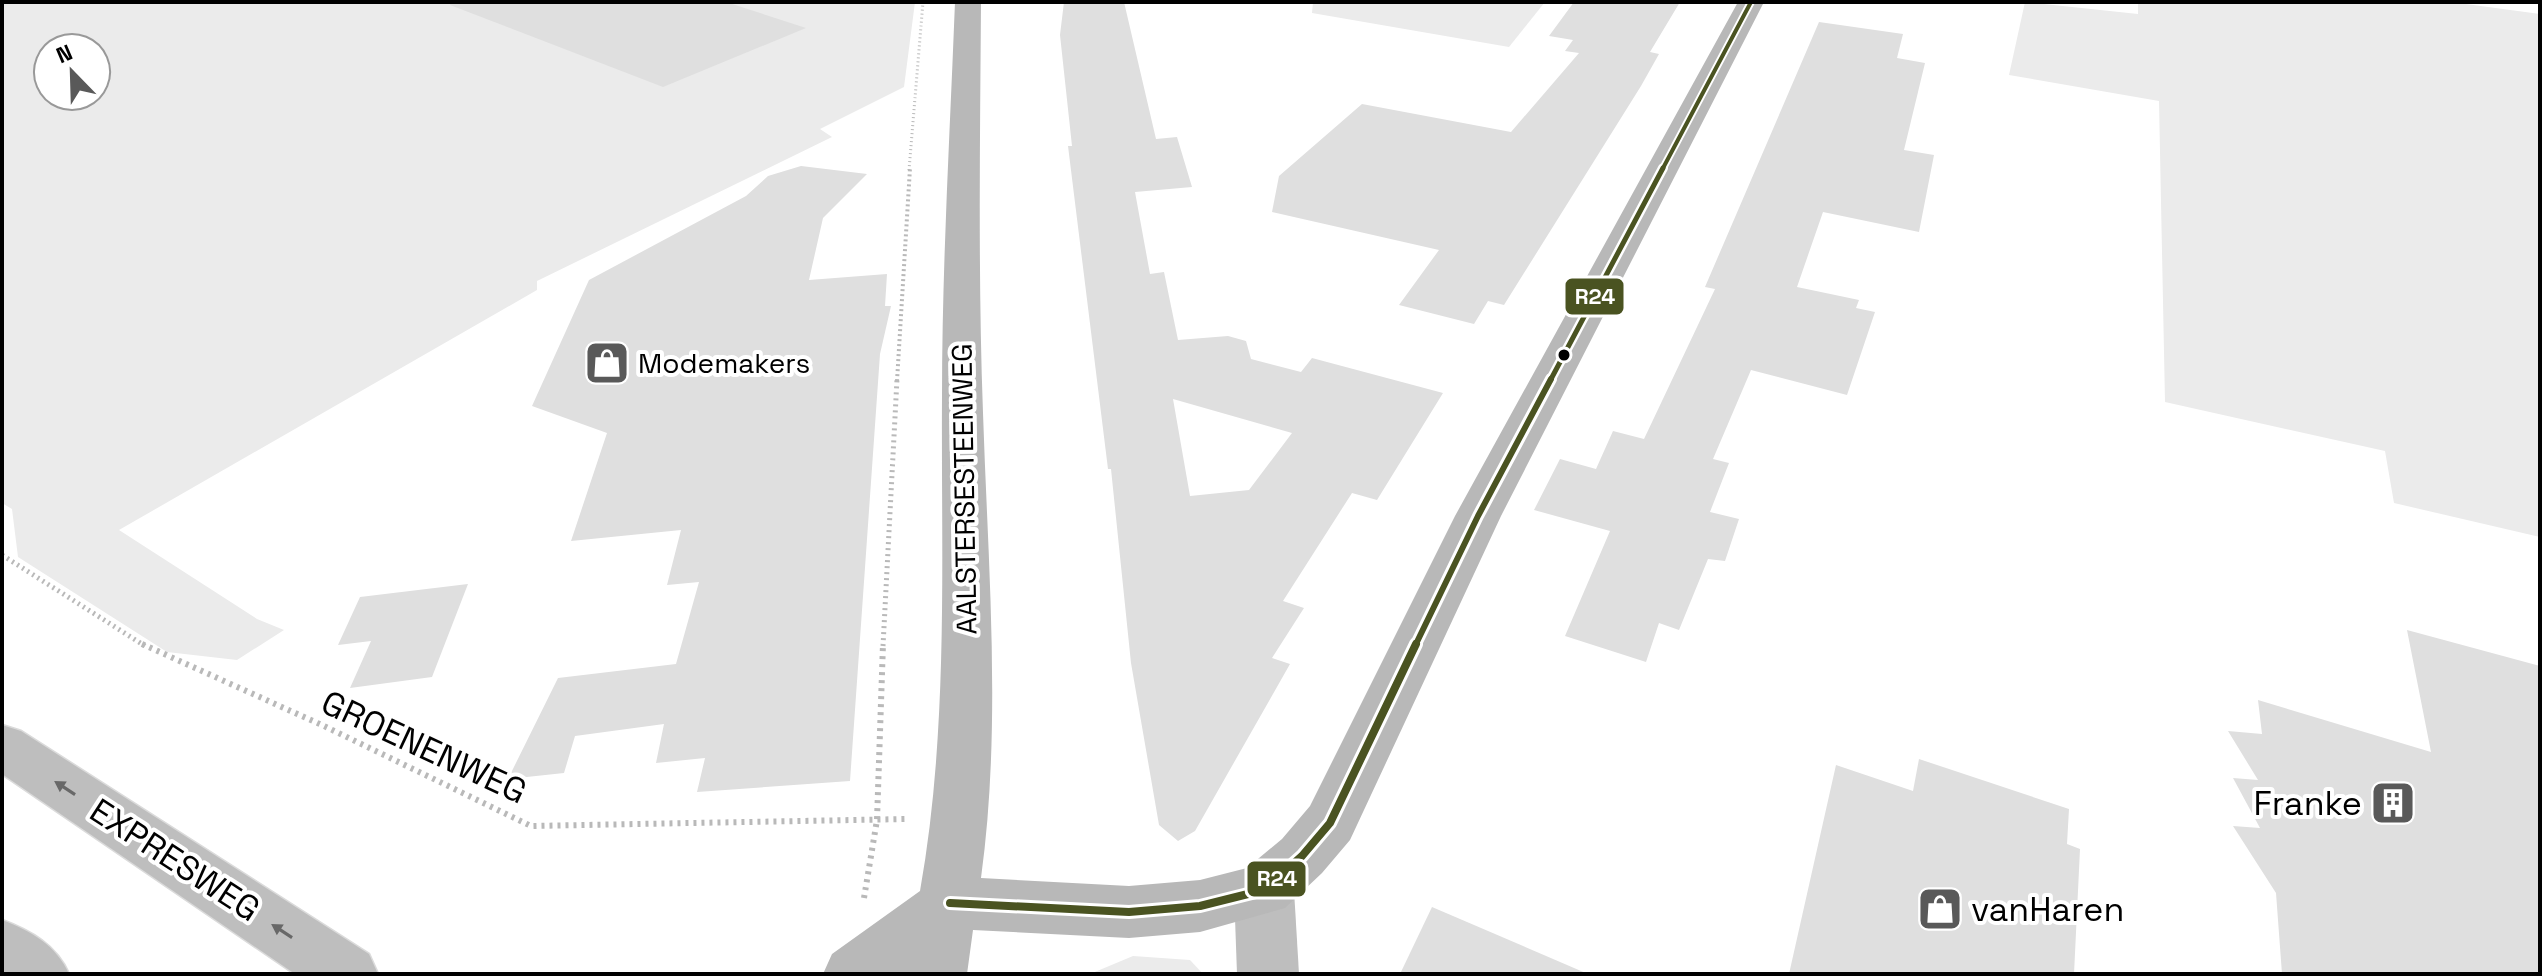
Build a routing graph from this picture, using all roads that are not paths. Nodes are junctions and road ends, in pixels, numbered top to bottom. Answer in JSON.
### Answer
{"nodes":[{"id":1,"x":968,"y":2,"type":"edge"},
{"id":2,"x":1751,"y":2,"type":"edge"},
{"id":3,"x":2,"y":746,"type":"edge"},
{"id":4,"x":1264,"y":890,"type":"junction"},
{"id":5,"x":950,"y":903,"type":"junction"},
{"id":6,"x":2,"y":948,"type":"edge"},
{"id":7,"x":38,"y":974,"type":"edge"},
{"id":8,"x":347,"y":974,"type":"edge"},
{"id":9,"x":854,"y":974,"type":"edge"},
{"id":10,"x":936,"y":974,"type":"edge"},
{"id":11,"x":1268,"y":974,"type":"edge"}],
"edges":[{"from":1,"to":5,"type":"main road","name":"AALSTERSESTEENWEG"},
{"from":2,"to":4,"type":"main road"},
{"from":8,"to":3,"type":"main road","name":"EXPRESWEG","one_way":true},
{"from":4,"to":5,"type":"main road"},
{"from":4,"to":11,"type":"main road"},
{"from":5,"to":9,"type":"main road"},
{"from":5,"to":10,"type":"main road","name":"AALSTERSESTEENWEG"},
{"from":6,"to":7,"type":"main road"}]}
